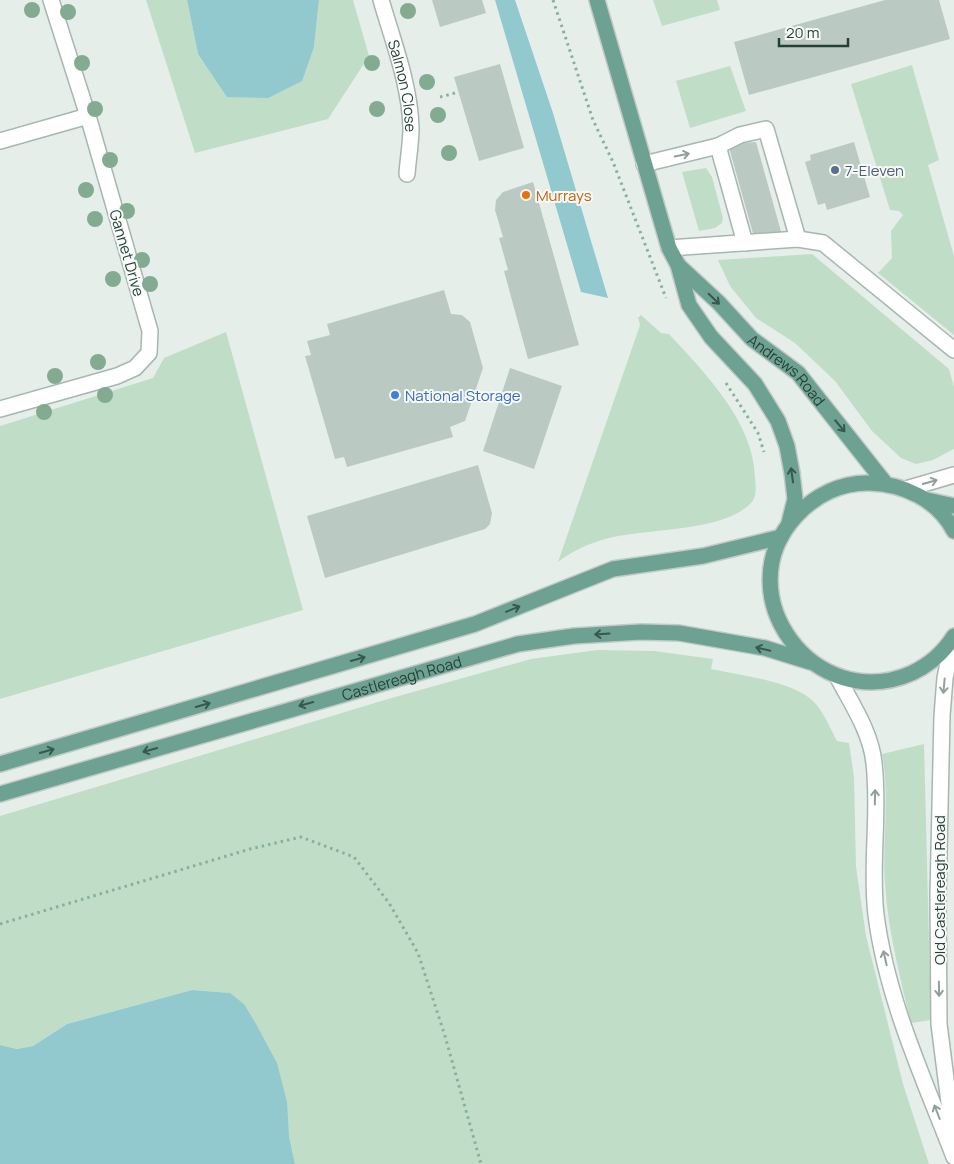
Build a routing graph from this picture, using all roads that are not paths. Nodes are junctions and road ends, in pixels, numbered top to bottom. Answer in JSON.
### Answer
{"nodes":[{"id":1,"x":51,"y":0,"type":"edge"},
{"id":2,"x":381,"y":0,"type":"edge"},
{"id":3,"x":597,"y":0,"type":"edge"},
{"id":4,"x":88,"y":116,"type":"junction"},
{"id":5,"x":0,"y":141,"type":"edge"},
{"id":6,"x":718,"y":146,"type":"junction"},
{"id":7,"x":644,"y":164,"type":"junction"},
{"id":8,"x":407,"y":174,"type":"dead end"},
{"id":9,"x":798,"y":239,"type":"junction"},
{"id":10,"x":746,"y":242,"type":"junction"},
{"id":11,"x":669,"y":248,"type":"junction"},
{"id":12,"x":678,"y":265,"type":"junction"},
{"id":13,"x":954,"y":350,"type":"edge"},
{"id":14,"x":0,"y":409,"type":"edge"},
{"id":15,"x":954,"y":475,"type":"edge"},
{"id":16,"x":884,"y":483,"type":"junction"},
{"id":17,"x":906,"y":489,"type":"junction"},
{"id":18,"x":925,"y":499,"type":"junction"},
{"id":19,"x":954,"y":506,"type":"edge"},
{"id":20,"x":790,"y":523,"type":"junction"},
{"id":21,"x":954,"y":531,"type":"edge"},
{"id":22,"x":781,"y":538,"type":"junction"},
{"id":23,"x":953,"y":637,"type":"edge"},
{"id":24,"x":810,"y":662,"type":"junction"},
{"id":25,"x":837,"y":676,"type":"junction"},
{"id":26,"x":0,"y":764,"type":"edge"},
{"id":27,"x":0,"y":794,"type":"edge"},
{"id":28,"x":954,"y":1142,"type":"edge"},
{"id":29,"x":954,"y":1157,"type":"edge"}],
"edges":[{"from":1,"to":4,"type":"street","name":"Gannet Drive"},
{"from":2,"to":8,"type":"street","name":"Salmon Close"},
{"from":3,"to":7,"type":"main road","name":"Andrews Road"},
{"from":4,"to":5,"type":"street"},
{"from":4,"to":14,"type":"street","name":"Gannet Drive"},
{"from":7,"to":6,"type":"street","one_way":true},
{"from":6,"to":9,"type":"street"},
{"from":6,"to":10,"type":"street"},
{"from":7,"to":11,"type":"main road","name":"Andrews Road"},
{"from":9,"to":10,"type":"street"},
{"from":9,"to":13,"type":"street"},
{"from":10,"to":11,"type":"street"},
{"from":11,"to":12,"type":"main road","name":"Andrews Road"},
{"from":12,"to":16,"type":"main road","name":"Andrews Road","one_way":true},
{"from":20,"to":12,"type":"main road","name":"Andrews Road","one_way":true},
{"from":17,"to":15,"type":"street","one_way":true},
{"from":16,"to":17,"type":"main road"},
{"from":16,"to":20,"type":"main road"},
{"from":17,"to":18,"type":"main road"},
{"from":18,"to":19,"type":"main road"},
{"from":18,"to":21,"type":"main road"},
{"from":20,"to":22,"type":"main road"},
{"from":22,"to":24,"type":"main road"},
{"from":26,"to":22,"type":"main road","name":"Castlereagh Road","one_way":true},
{"from":23,"to":25,"type":"main road"},
{"from":23,"to":28,"type":"street","name":"Old Castlereagh Road","one_way":true},
{"from":24,"to":25,"type":"main road"},
{"from":24,"to":27,"type":"main road","name":"Castlereagh Road","one_way":true},
{"from":29,"to":25,"type":"street","one_way":true}]}
